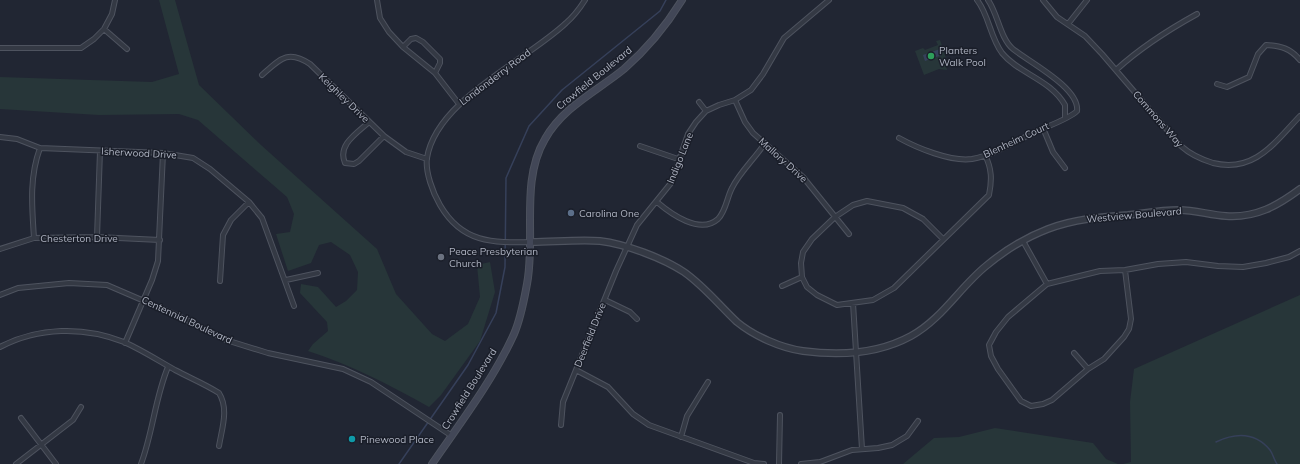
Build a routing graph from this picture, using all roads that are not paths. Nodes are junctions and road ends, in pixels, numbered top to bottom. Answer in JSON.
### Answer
{"nodes":[{"id":1,"x":115,"y":0,"type":"edge"},
{"id":2,"x":377,"y":0,"type":"edge"},
{"id":3,"x":585,"y":0,"type":"edge"},
{"id":4,"x":682,"y":0,"type":"edge"},
{"id":5,"x":828,"y":0,"type":"edge"},
{"id":6,"x":977,"y":0,"type":"edge"},
{"id":7,"x":988,"y":0,"type":"edge"},
{"id":8,"x":1043,"y":0,"type":"edge"},
{"id":9,"x":1087,"y":0,"type":"edge"},
{"id":10,"x":1197,"y":14,"type":"dead end"},
{"id":11,"x":997,"y":18,"type":"junction"},
{"id":12,"x":988,"y":22,"type":"junction"},
{"id":13,"x":1068,"y":24,"type":"junction"},
{"id":14,"x":104,"y":29,"type":"junction"},
{"id":15,"x":1006,"y":38,"type":"junction"},
{"id":16,"x":996,"y":42,"type":"junction"},
{"id":17,"x":403,"y":47,"type":"junction"},
{"id":18,"x":0,"y":48,"type":"edge"},
{"id":19,"x":127,"y":49,"type":"dead end"},
{"id":20,"x":1300,"y":60,"type":"edge"},
{"id":21,"x":1116,"y":70,"type":"junction"},
{"id":22,"x":435,"y":73,"type":"junction"},
{"id":23,"x":262,"y":75,"type":"dead end"},
{"id":24,"x":1217,"y":84,"type":"dead end"},
{"id":25,"x":735,"y":100,"type":"junction"},
{"id":26,"x":699,"y":102,"type":"dead end"},
{"id":27,"x":459,"y":104,"type":"junction"},
{"id":28,"x":706,"y":111,"type":"junction"},
{"id":29,"x":1300,"y":116,"type":"edge"},
{"id":30,"x":1064,"y":118,"type":"junction"},
{"id":31,"x":369,"y":122,"type":"junction"},
{"id":32,"x":1043,"y":128,"type":"junction"},
{"id":33,"x":384,"y":136,"type":"junction"},
{"id":34,"x":0,"y":137,"type":"edge"},
{"id":35,"x":899,"y":138,"type":"dead end"},
{"id":36,"x":765,"y":143,"type":"junction"},
{"id":37,"x":640,"y":146,"type":"dead end"},
{"id":38,"x":40,"y":148,"type":"junction"},
{"id":39,"x":100,"y":151,"type":"junction"},
{"id":40,"x":163,"y":153,"type":"junction"},
{"id":41,"x":986,"y":155,"type":"junction"},
{"id":42,"x":427,"y":159,"type":"junction"},
{"id":43,"x":681,"y":160,"type":"junction"},
{"id":44,"x":1065,"y":168,"type":"dead end"},
{"id":45,"x":1300,"y":189,"type":"edge"},
{"id":46,"x":249,"y":202,"type":"junction"},
{"id":47,"x":657,"y":202,"type":"junction"},
{"id":48,"x":835,"y":217,"type":"junction"},
{"id":49,"x":849,"y":234,"type":"dead end"},
{"id":50,"x":97,"y":237,"type":"junction"},
{"id":51,"x":34,"y":238,"type":"junction"},
{"id":52,"x":943,"y":239,"type":"junction"},
{"id":53,"x":160,"y":240,"type":"junction"},
{"id":54,"x":1023,"y":241,"type":"junction"},
{"id":55,"x":532,"y":242,"type":"junction"},
{"id":56,"x":627,"y":248,"type":"junction"},
{"id":57,"x":0,"y":249,"type":"edge"},
{"id":58,"x":1300,"y":251,"type":"edge"},
{"id":59,"x":1125,"y":270,"type":"junction"},
{"id":60,"x":318,"y":273,"type":"dead end"},
{"id":61,"x":802,"y":277,"type":"junction"},
{"id":62,"x":286,"y":280,"type":"junction"},
{"id":63,"x":220,"y":281,"type":"dead end"},
{"id":64,"x":1047,"y":284,"type":"junction"},
{"id":65,"x":782,"y":286,"type":"dead end"},
{"id":66,"x":0,"y":295,"type":"edge"},
{"id":67,"x":144,"y":300,"type":"junction"},
{"id":68,"x":604,"y":300,"type":"junction"},
{"id":69,"x":853,"y":303,"type":"junction"},
{"id":70,"x":294,"y":306,"type":"dead end"},
{"id":71,"x":637,"y":319,"type":"dead end"},
{"id":72,"x":125,"y":343,"type":"junction"},
{"id":73,"x":0,"y":347,"type":"edge"},
{"id":74,"x":855,"y":353,"type":"junction"},
{"id":75,"x":1074,"y":353,"type":"dead end"},
{"id":76,"x":168,"y":366,"type":"junction"},
{"id":77,"x":1088,"y":369,"type":"junction"},
{"id":78,"x":576,"y":370,"type":"junction"},
{"id":79,"x":708,"y":382,"type":"dead end"},
{"id":80,"x":81,"y":407,"type":"dead end"},
{"id":81,"x":780,"y":415,"type":"dead end"},
{"id":82,"x":20,"y":418,"type":"dead end"},
{"id":83,"x":918,"y":421,"type":"dead end"},
{"id":84,"x":561,"y":425,"type":"dead end"},
{"id":85,"x":452,"y":436,"type":"junction"},
{"id":86,"x":681,"y":437,"type":"junction"},
{"id":87,"x":42,"y":444,"type":"junction"},
{"id":88,"x":219,"y":446,"type":"dead end"},
{"id":89,"x":862,"y":450,"type":"junction"},
{"id":90,"x":16,"y":464,"type":"edge"},
{"id":91,"x":56,"y":464,"type":"edge"},
{"id":92,"x":141,"y":464,"type":"edge"},
{"id":93,"x":432,"y":464,"type":"edge"},
{"id":94,"x":764,"y":464,"type":"edge"},
{"id":95,"x":779,"y":464,"type":"edge"},
{"id":96,"x":802,"y":464,"type":"edge"}],
"edges":[{"from":1,"to":14,"type":"street"},
{"from":2,"to":17,"type":"street"},
{"from":3,"to":27,"type":"street","name":"Londonderry Road"},
{"from":4,"to":55,"type":"main road","name":"Crowfield Boulevard"},
{"from":5,"to":25,"type":"street","name":"Indigo Lane"},
{"from":6,"to":12,"type":"street"},
{"from":7,"to":11,"type":"street"},
{"from":8,"to":13,"type":"street","name":"Commons Way"},
{"from":9,"to":13,"type":"street"},
{"from":10,"to":21,"type":"street"},
{"from":11,"to":12,"type":"street"},
{"from":11,"to":15,"type":"street"},
{"from":12,"to":16,"type":"street"},
{"from":13,"to":21,"type":"street","name":"Commons Way"},
{"from":14,"to":18,"type":"street"},
{"from":14,"to":19,"type":"street"},
{"from":15,"to":16,"type":"street"},
{"from":15,"to":30,"type":"street","name":"Blenheim Court"},
{"from":16,"to":30,"type":"street"},
{"from":17,"to":22,"type":"street"},
{"from":17,"to":22,"type":"street"},
{"from":20,"to":24,"type":"street"},
{"from":21,"to":29,"type":"street","name":"Commons Way"},
{"from":22,"to":27,"type":"street"},
{"from":23,"to":31,"type":"street","name":"Keighley Drive"},
{"from":25,"to":28,"type":"street","name":"Indigo Lane"},
{"from":25,"to":36,"type":"street","name":"Mallory Drive"},
{"from":26,"to":28,"type":"street"},
{"from":27,"to":42,"type":"street","name":"Londonderry Road"},
{"from":28,"to":43,"type":"street","name":"Indigo Lane"},
{"from":30,"to":32,"type":"street","name":"Blenheim Court"},
{"from":31,"to":33,"type":"street","name":"Keighley Drive"},
{"from":31,"to":33,"type":"street"},
{"from":32,"to":41,"type":"street","name":"Blenheim Court"},
{"from":32,"to":44,"type":"street"},
{"from":33,"to":42,"type":"street","name":"Keighley Drive"},
{"from":34,"to":38,"type":"street","name":"Isherwood Drive"},
{"from":35,"to":41,"type":"street","name":"Blenheim Court"},
{"from":36,"to":47,"type":"street"},
{"from":36,"to":48,"type":"street","name":"Mallory Drive"},
{"from":37,"to":43,"type":"street"},
{"from":38,"to":39,"type":"street","name":"Isherwood Drive"},
{"from":38,"to":51,"type":"street"},
{"from":39,"to":40,"type":"street","name":"Isherwood Drive"},
{"from":39,"to":50,"type":"street"},
{"from":40,"to":46,"type":"street","name":"Isherwood Drive"},
{"from":40,"to":53,"type":"street"},
{"from":41,"to":52,"type":"street"},
{"from":42,"to":55,"type":"street","name":"Londonderry Road"},
{"from":43,"to":47,"type":"street","name":"Indigo Lane"},
{"from":45,"to":54,"type":"street","name":"Westview Boulevard"},
{"from":46,"to":62,"type":"street","name":"Isherwood Drive"},
{"from":46,"to":63,"type":"street"},
{"from":47,"to":56,"type":"street","name":"Indigo Lane"},
{"from":48,"to":49,"type":"street","name":"Mallory Drive"},
{"from":48,"to":52,"type":"street"},
{"from":48,"to":61,"type":"street"},
{"from":50,"to":51,"type":"street","name":"Chesterton Drive"},
{"from":50,"to":53,"type":"street","name":"Chesterton Drive"},
{"from":51,"to":57,"type":"street","name":"Chesterton Drive"},
{"from":52,"to":69,"type":"street"},
{"from":53,"to":67,"type":"street"},
{"from":54,"to":64,"type":"street"},
{"from":54,"to":74,"type":"street","name":"Westview Boulevard"},
{"from":55,"to":56,"type":"street","name":"Westview Boulevard"},
{"from":55,"to":85,"type":"main road","name":"Crowfield Boulevard"},
{"from":56,"to":68,"type":"street","name":"Deerfield Drive"},
{"from":56,"to":74,"type":"street","name":"Westview Boulevard"},
{"from":58,"to":59,"type":"street"},
{"from":59,"to":64,"type":"street"},
{"from":59,"to":77,"type":"street"},
{"from":60,"to":62,"type":"street"},
{"from":61,"to":65,"type":"street"},
{"from":61,"to":69,"type":"street"},
{"from":62,"to":70,"type":"street","name":"Isherwood Drive"},
{"from":64,"to":77,"type":"street"},
{"from":66,"to":67,"type":"street","name":"Centennial Boulevard"},
{"from":67,"to":72,"type":"street"},
{"from":67,"to":85,"type":"street","name":"Centennial Boulevard"},
{"from":68,"to":71,"type":"street"},
{"from":68,"to":78,"type":"street","name":"Deerfield Drive"},
{"from":69,"to":74,"type":"street"},
{"from":72,"to":73,"type":"street"},
{"from":72,"to":76,"type":"street"},
{"from":74,"to":89,"type":"street"},
{"from":75,"to":77,"type":"street"},
{"from":76,"to":88,"type":"street"},
{"from":76,"to":92,"type":"street"},
{"from":78,"to":84,"type":"street","name":"Deerfield Drive"},
{"from":78,"to":86,"type":"street"},
{"from":79,"to":86,"type":"street"},
{"from":80,"to":87,"type":"street"},
{"from":81,"to":95,"type":"street"},
{"from":82,"to":87,"type":"street"},
{"from":83,"to":89,"type":"street"},
{"from":85,"to":93,"type":"main road","name":"Crowfield Boulevard"},
{"from":86,"to":94,"type":"street"},
{"from":87,"to":90,"type":"street"},
{"from":87,"to":91,"type":"street"},
{"from":89,"to":96,"type":"street"}]}
